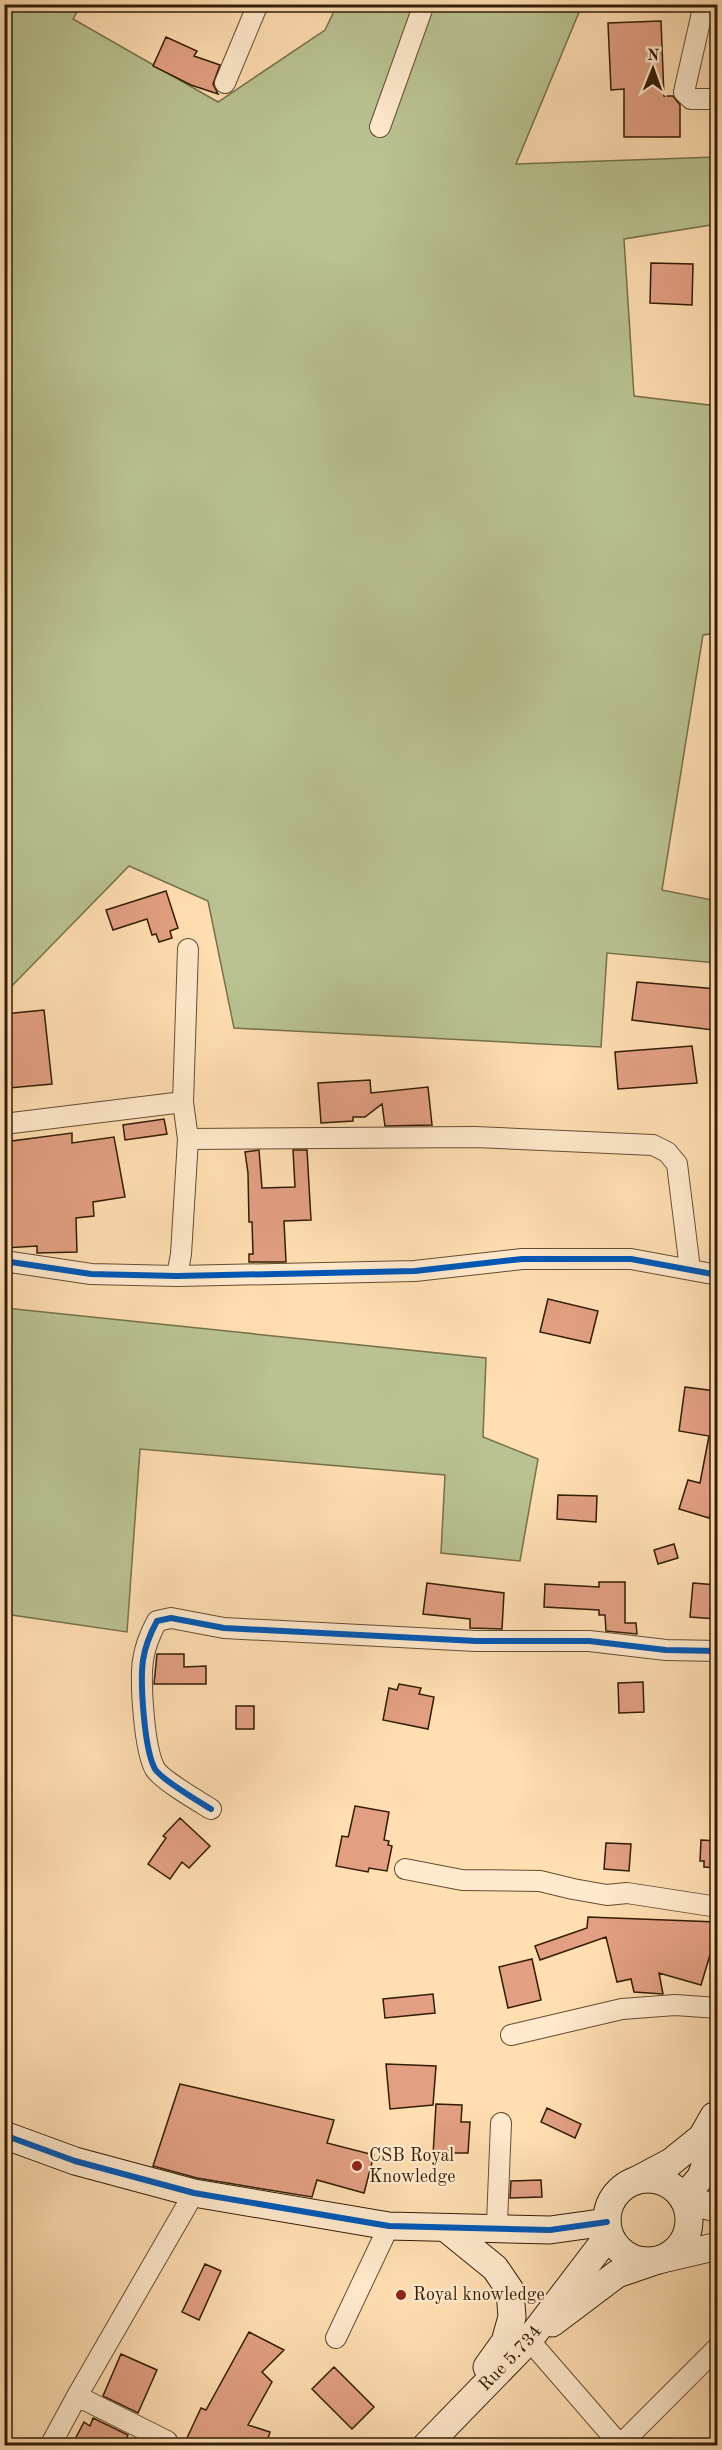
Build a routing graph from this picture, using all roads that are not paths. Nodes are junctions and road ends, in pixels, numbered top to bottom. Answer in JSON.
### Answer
{"nodes":[{"id":1,"x":258,"y":4,"type":"edge"},
{"id":2,"x":424,"y":4,"type":"edge"},
{"id":3,"x":704,"y":4,"type":"edge"},
{"id":4,"x":225,"y":83,"type":"dead end"},
{"id":5,"x":717,"y":99,"type":"edge"},
{"id":6,"x":381,"y":127,"type":"dead end"},
{"id":7,"x":188,"y":949,"type":"dead end"},
{"id":8,"x":183,"y":1102,"type":"junction"},
{"id":9,"x":4,"y":1124,"type":"edge"},
{"id":10,"x":188,"y":1139,"type":"junction"},
{"id":11,"x":4,"y":1261,"type":"edge"},
{"id":12,"x":690,"y":1269,"type":"junction"},
{"id":13,"x":717,"y":1275,"type":"edge"},
{"id":14,"x":177,"y":1276,"type":"junction"},
{"id":15,"x":717,"y":1651,"type":"edge"},
{"id":16,"x":211,"y":1809,"type":"dead end"},
{"id":17,"x":405,"y":1869,"type":"dead end"},
{"id":18,"x":717,"y":1907,"type":"edge"},
{"id":19,"x":717,"y":2008,"type":"edge"},
{"id":20,"x":511,"y":2035,"type":"dead end"},
{"id":21,"x":717,"y":2110,"type":"edge"},
{"id":22,"x":501,"y":2123,"type":"dead end"},
{"id":23,"x":717,"y":2127,"type":"edge"},
{"id":24,"x":4,"y":2135,"type":"edge"},
{"id":25,"x":624,"y":2189,"type":"junction"},
{"id":26,"x":194,"y":2193,"type":"junction"},
{"id":27,"x":683,"y":2198,"type":"junction"},
{"id":28,"x":717,"y":2208,"type":"edge"},
{"id":29,"x":497,"y":2223,"type":"junction"},
{"id":30,"x":389,"y":2226,"type":"junction"},
{"id":31,"x":456,"y":2229,"type":"junction"},
{"id":32,"x":608,"y":2229,"type":"junction"},
{"id":33,"x":717,"y":2246,"type":"edge"},
{"id":34,"x":658,"y":2260,"type":"junction"},
{"id":35,"x":336,"y":2338,"type":"dead end"},
{"id":36,"x":529,"y":2340,"type":"junction"},
{"id":37,"x":717,"y":2346,"type":"edge"},
{"id":38,"x":77,"y":2396,"type":"junction"},
{"id":39,"x":431,"y":2440,"type":"edge"},
{"id":40,"x":167,"y":2441,"type":"dead end"},
{"id":41,"x":50,"y":2445,"type":"edge"},
{"id":42,"x":621,"y":2445,"type":"edge"}],
"edges":[{"from":1,"to":4,"type":"street"},
{"from":2,"to":6,"type":"street"},
{"from":3,"to":5,"type":"street"},
{"from":7,"to":8,"type":"street"},
{"from":8,"to":9,"type":"street"},
{"from":8,"to":10,"type":"street"},
{"from":10,"to":12,"type":"street"},
{"from":10,"to":14,"type":"street"},
{"from":11,"to":14,"type":"street"},
{"from":12,"to":13,"type":"street"},
{"from":12,"to":14,"type":"street"},
{"from":15,"to":16,"type":"street"},
{"from":17,"to":18,"type":"street"},
{"from":19,"to":20,"type":"street"},
{"from":21,"to":25,"type":"street"},
{"from":22,"to":29,"type":"street"},
{"from":23,"to":27,"type":"street"},
{"from":24,"to":26,"type":"street"},
{"from":25,"to":27,"type":"street"},
{"from":25,"to":29,"type":"street"},
{"from":25,"to":32,"type":"street"},
{"from":26,"to":30,"type":"street"},
{"from":26,"to":38,"type":"street"},
{"from":27,"to":28,"type":"street"},
{"from":27,"to":34,"type":"street"},
{"from":29,"to":31,"type":"street"},
{"from":30,"to":31,"type":"street"},
{"from":30,"to":35,"type":"street"},
{"from":31,"to":32,"type":"street"},
{"from":31,"to":39,"type":"street"},
{"from":32,"to":34,"type":"street"},
{"from":32,"to":36,"type":"street","name":"Rue 5.734"},
{"from":33,"to":34,"type":"street"},
{"from":34,"to":36,"type":"street"},
{"from":36,"to":39,"type":"street","name":"Rue 5.734"},
{"from":36,"to":42,"type":"street"},
{"from":37,"to":42,"type":"street"},
{"from":38,"to":40,"type":"street"},
{"from":38,"to":41,"type":"street"}]}
